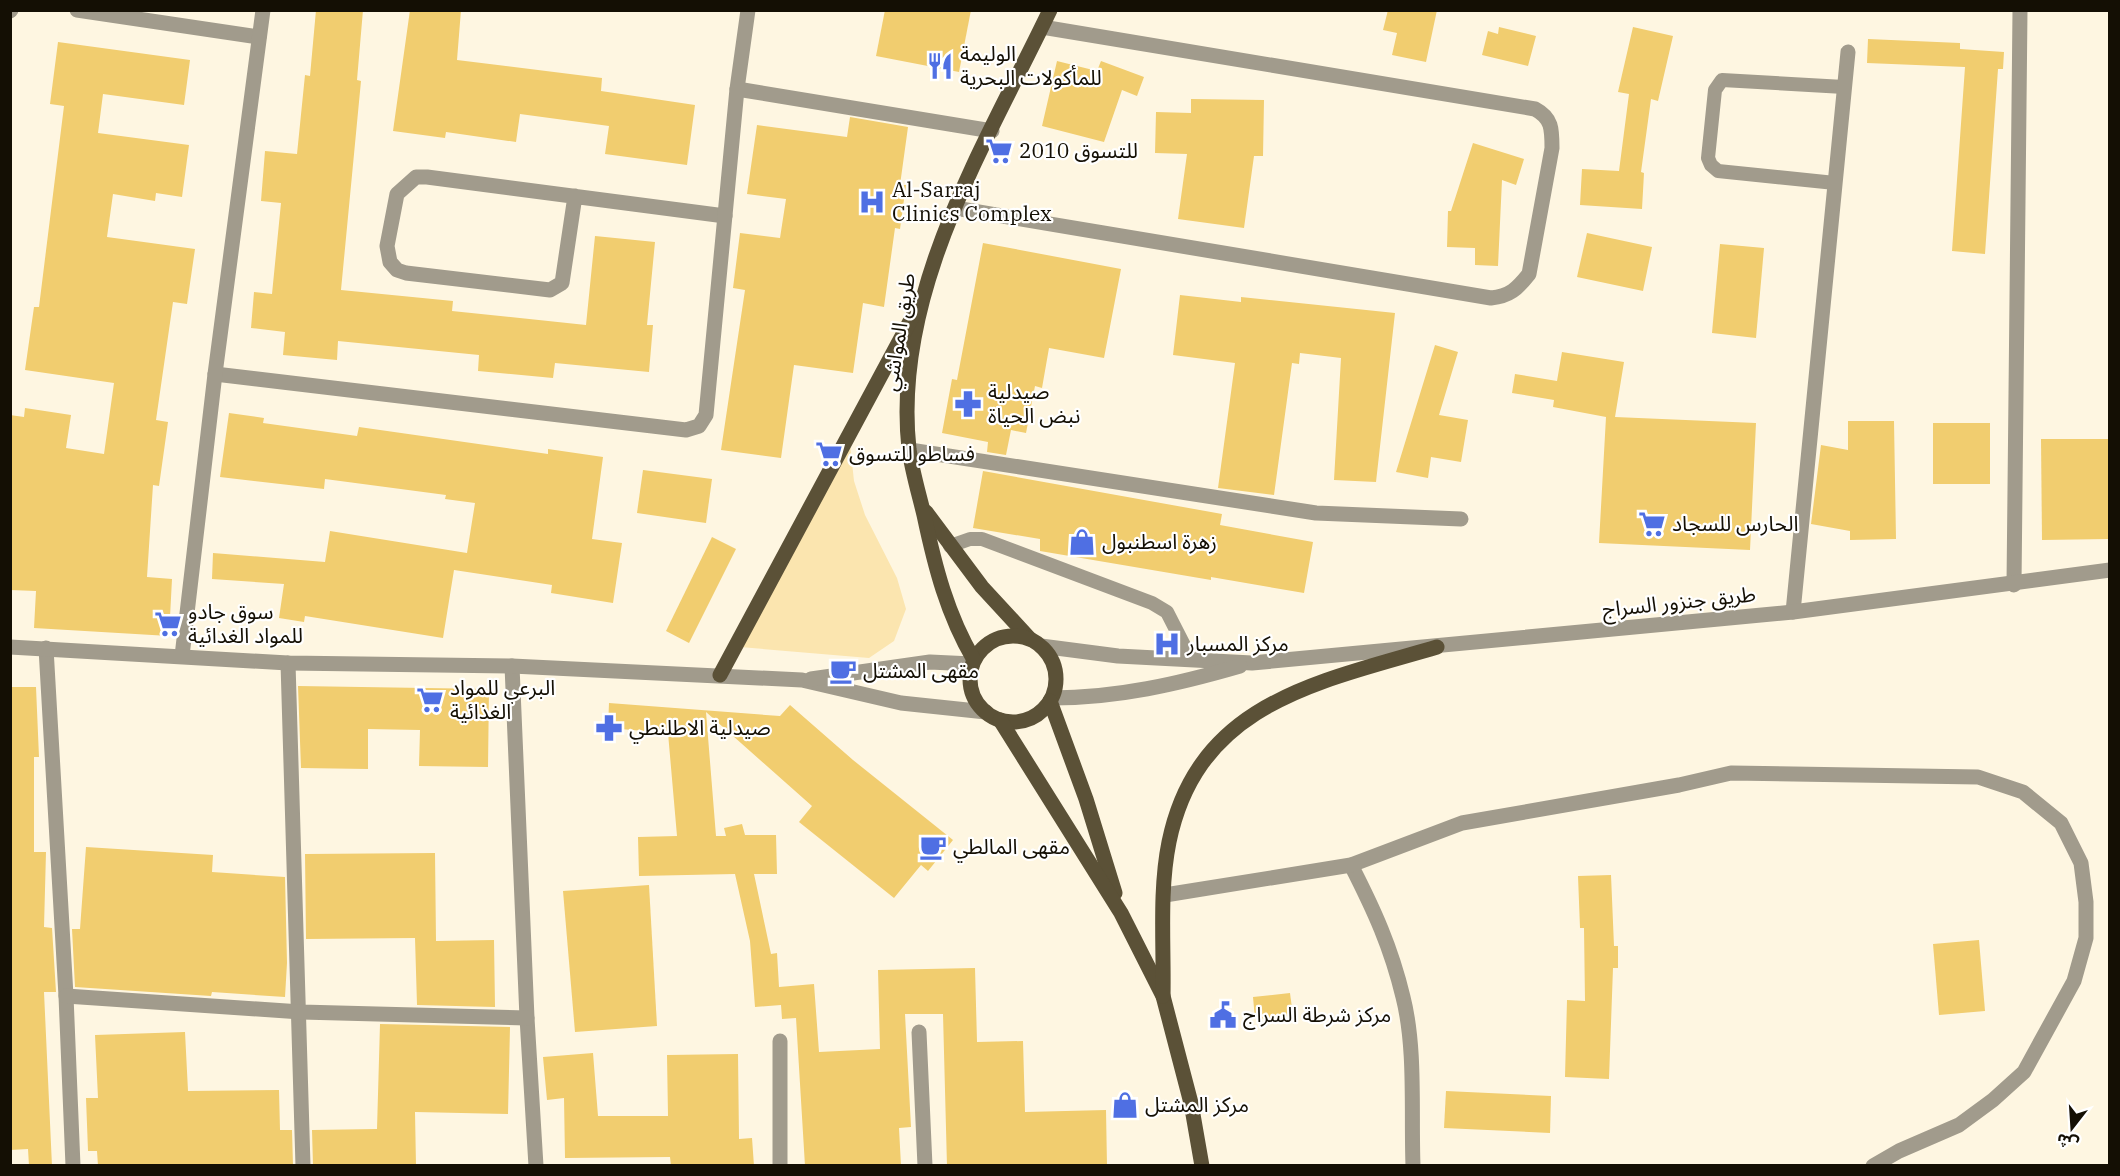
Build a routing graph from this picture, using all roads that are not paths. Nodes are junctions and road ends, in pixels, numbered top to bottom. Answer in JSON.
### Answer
{"nodes":[{"id":1,"x":77,"y":10,"type":"edge"},
{"id":2,"x":262,"y":10,"type":"edge"},
{"id":3,"x":748,"y":10,"type":"edge"},
{"id":4,"x":1050,"y":10,"type":"edge"},
{"id":5,"x":2020,"y":10,"type":"edge"},
{"id":6,"x":1042,"y":27,"type":"junction"},
{"id":7,"x":260,"y":37,"type":"junction"},
{"id":8,"x":1848,"y":52,"type":"dead end"},
{"id":9,"x":1844,"y":87,"type":"junction"},
{"id":10,"x":737,"y":89,"type":"junction"},
{"id":11,"x":992,"y":131,"type":"junction"},
{"id":12,"x":1835,"y":183,"type":"junction"},
{"id":13,"x":576,"y":196,"type":"junction"},
{"id":14,"x":955,"y":208,"type":"junction"},
{"id":15,"x":725,"y":216,"type":"junction"},
{"id":16,"x":921,"y":302,"type":"junction"},
{"id":17,"x":215,"y":374,"type":"junction"},
{"id":18,"x":909,"y":450,"type":"junction"},
{"id":19,"x":921,"y":505,"type":"junction"},
{"id":20,"x":1461,"y":519,"type":"dead end"},
{"id":21,"x":950,"y":546,"type":"junction"},
{"id":22,"x":2109,"y":570,"type":"edge"},
{"id":23,"x":2014,"y":585,"type":"junction"},
{"id":24,"x":1793,"y":612,"type":"junction"},
{"id":25,"x":1035,"y":642,"type":"junction"},
{"id":26,"x":10,"y":647,"type":"edge"},
{"id":27,"x":1437,"y":647,"type":"junction"},
{"id":28,"x":46,"y":648,"type":"junction"},
{"id":29,"x":182,"y":656,"type":"junction"},
{"id":30,"x":1191,"y":659,"type":"junction"},
{"id":31,"x":973,"y":662,"type":"junction"},
{"id":32,"x":288,"y":663,"type":"junction"},
{"id":33,"x":1252,"y":663,"type":"junction"},
{"id":34,"x":512,"y":666,"type":"junction"},
{"id":35,"x":720,"y":675,"type":"junction"},
{"id":36,"x":802,"y":680,"type":"junction"},
{"id":37,"x":1051,"y":699,"type":"junction"},
{"id":38,"x":986,"y":712,"type":"junction"},
{"id":39,"x":1000,"y":720,"type":"junction"},
{"id":40,"x":1351,"y":865,"type":"junction"},
{"id":41,"x":1165,"y":895,"type":"junction"},
{"id":42,"x":1121,"y":913,"type":"junction"},
{"id":43,"x":66,"y":996,"type":"junction"},
{"id":44,"x":1163,"y":996,"type":"junction"},
{"id":45,"x":301,"y":1012,"type":"junction"},
{"id":46,"x":527,"y":1018,"type":"junction"},
{"id":47,"x":919,"y":1032,"type":"dead end"},
{"id":48,"x":780,"y":1041,"type":"dead end"},
{"id":49,"x":73,"y":1166,"type":"edge"},
{"id":50,"x":303,"y":1166,"type":"edge"},
{"id":51,"x":536,"y":1166,"type":"edge"},
{"id":52,"x":780,"y":1166,"type":"edge"},
{"id":53,"x":926,"y":1166,"type":"edge"},
{"id":54,"x":1202,"y":1166,"type":"edge"},
{"id":55,"x":1413,"y":1166,"type":"edge"},
{"id":56,"x":1873,"y":1166,"type":"edge"}],
"edges":[{"from":1,"to":7,"type":"street"},
{"from":2,"to":7,"type":"street"},
{"from":3,"to":10,"type":"street"},
{"from":4,"to":6,"type":"main road","name":"طريق المواشي"},
{"from":5,"to":23,"type":"street"},
{"from":6,"to":11,"type":"main road","name":"طريق المواشي"},
{"from":6,"to":14,"type":"street"},
{"from":7,"to":17,"type":"street"},
{"from":8,"to":9,"type":"street"},
{"from":9,"to":12,"type":"street"},
{"from":9,"to":12,"type":"lane"},
{"from":10,"to":11,"type":"street"},
{"from":10,"to":15,"type":"street"},
{"from":11,"to":14,"type":"main road","name":"طريق المواشي"},
{"from":12,"to":24,"type":"street"},
{"from":13,"to":13,"type":"street"},
{"from":13,"to":15,"type":"street"},
{"from":14,"to":16,"type":"main road","name":"طريق المواشي"},
{"from":15,"to":17,"type":"street"},
{"from":16,"to":18,"type":"main road","name":"طريق المواشي"},
{"from":16,"to":35,"type":"main road"},
{"from":17,"to":29,"type":"street"},
{"from":18,"to":19,"type":"main road","name":"طريق المواشي"},
{"from":18,"to":20,"type":"street"},
{"from":19,"to":21,"type":"main road","name":"طريق المواشي"},
{"from":19,"to":31,"type":"main road","name":"طريق المواشي"},
{"from":21,"to":25,"type":"main road","name":"طريق المواشي"},
{"from":21,"to":30,"type":"lane"},
{"from":22,"to":23,"type":"street","name":"طريق جنزور السراج"},
{"from":23,"to":24,"type":"street","name":"طريق جنزور السراج"},
{"from":24,"to":27,"type":"street","name":"طريق جنزور السراج"},
{"from":25,"to":30,"type":"street","name":"طريق جنزور السراج"},
{"from":25,"to":31,"type":"main road"},
{"from":25,"to":37,"type":"main road"},
{"from":26,"to":28,"type":"street"},
{"from":27,"to":33,"type":"street","name":"طريق جنزور السراج"},
{"from":27,"to":41,"type":"main road"},
{"from":28,"to":29,"type":"street"},
{"from":28,"to":43,"type":"street"},
{"from":29,"to":32,"type":"street"},
{"from":30,"to":33,"type":"street","name":"طريق جنزور السراج"},
{"from":31,"to":36,"type":"street"},
{"from":31,"to":38,"type":"main road"},
{"from":32,"to":34,"type":"street"},
{"from":32,"to":45,"type":"street"},
{"from":33,"to":37,"type":"street","name":"طريق جنزور السراج"},
{"from":34,"to":35,"type":"street"},
{"from":34,"to":46,"type":"street"},
{"from":35,"to":36,"type":"street"},
{"from":36,"to":38,"type":"street"},
{"from":37,"to":39,"type":"main road"},
{"from":37,"to":42,"type":"main road"},
{"from":38,"to":39,"type":"main road"},
{"from":39,"to":42,"type":"main road"},
{"from":40,"to":41,"type":"street"},
{"from":40,"to":55,"type":"street"},
{"from":40,"to":56,"type":"street"},
{"from":41,"to":44,"type":"main road"},
{"from":42,"to":44,"type":"main road"},
{"from":43,"to":45,"type":"street"},
{"from":43,"to":49,"type":"street"},
{"from":44,"to":54,"type":"main road"},
{"from":45,"to":46,"type":"street"},
{"from":45,"to":50,"type":"street"},
{"from":46,"to":51,"type":"street"},
{"from":47,"to":53,"type":"street"},
{"from":48,"to":52,"type":"street"}]}
